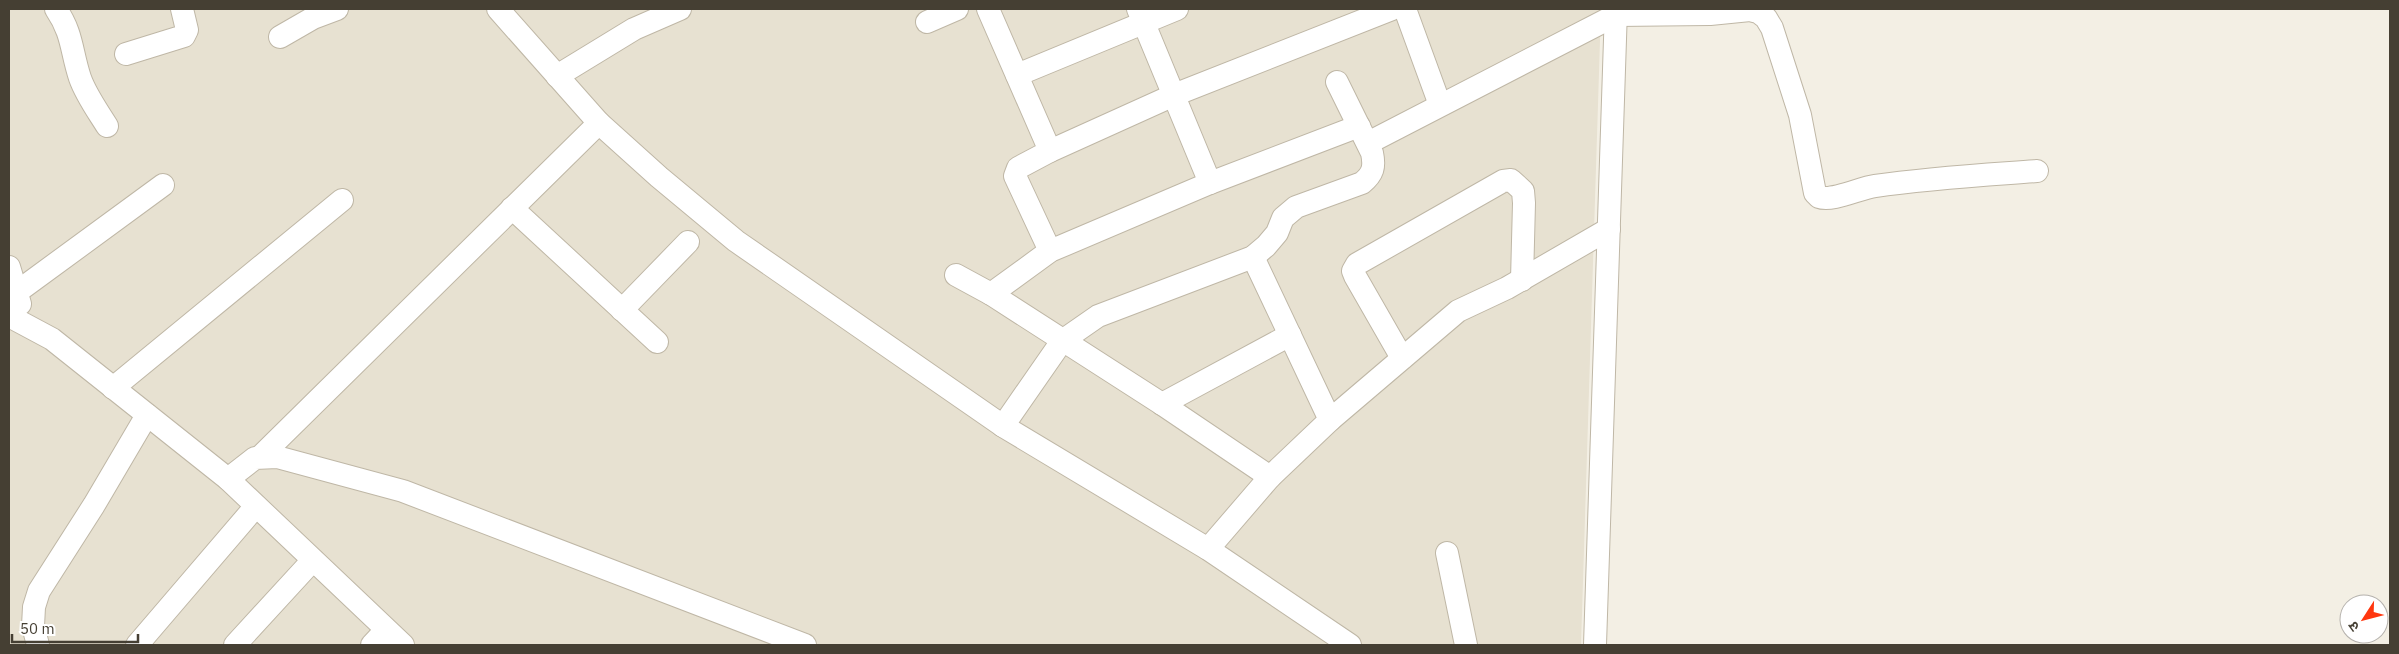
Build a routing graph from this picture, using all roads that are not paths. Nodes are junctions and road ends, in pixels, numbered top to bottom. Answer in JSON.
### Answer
{"nodes":[{"id":1,"x":56,"y":9,"type":"edge"},
{"id":2,"x":182,"y":9,"type":"edge"},
{"id":3,"x":337,"y":9,"type":"edge"},
{"id":4,"x":498,"y":9,"type":"edge"},
{"id":5,"x":957,"y":9,"type":"edge"},
{"id":6,"x":988,"y":9,"type":"edge"},
{"id":7,"x":1177,"y":9,"type":"edge"},
{"id":8,"x":1392,"y":9,"type":"edge"},
{"id":9,"x":1405,"y":9,"type":"edge"},
{"id":10,"x":672,"y":10,"type":"edge"},
{"id":11,"x":1616,"y":12,"type":"edge"},
{"id":12,"x":1141,"y":15,"type":"edge"},
{"id":13,"x":927,"y":22,"type":"dead end"},
{"id":14,"x":280,"y":37,"type":"dead end"},
{"id":15,"x":126,"y":54,"type":"dead end"},
{"id":16,"x":557,"y":76,"type":"junction"},
{"id":17,"x":1017,"y":76,"type":"junction"},
{"id":18,"x":1337,"y":82,"type":"dead end"},
{"id":19,"x":1174,"y":94,"type":"junction"},
{"id":20,"x":1440,"y":105,"type":"junction"},
{"id":21,"x":599,"y":123,"type":"junction"},
{"id":22,"x":106,"y":126,"type":"dead end"},
{"id":23,"x":1363,"y":134,"type":"junction"},
{"id":24,"x":1050,"y":151,"type":"junction"},
{"id":25,"x":2037,"y":171,"type":"dead end"},
{"id":26,"x":1210,"y":183,"type":"junction"},
{"id":27,"x":163,"y":185,"type":"dead end"},
{"id":28,"x":342,"y":200,"type":"dead end"},
{"id":29,"x":512,"y":208,"type":"junction"},
{"id":30,"x":1609,"y":229,"type":"junction"},
{"id":31,"x":688,"y":242,"type":"dead end"},
{"id":32,"x":1050,"y":251,"type":"junction"},
{"id":33,"x":1252,"y":257,"type":"junction"},
{"id":34,"x":9,"y":267,"type":"edge"},
{"id":35,"x":956,"y":275,"type":"dead end"},
{"id":36,"x":1522,"y":280,"type":"junction"},
{"id":37,"x":17,"y":292,"type":"junction"},
{"id":38,"x":991,"y":294,"type":"junction"},
{"id":39,"x":622,"y":310,"type":"junction"},
{"id":40,"x":16,"y":319,"type":"edge"},
{"id":41,"x":1290,"y":335,"type":"junction"},
{"id":42,"x":1062,"y":341,"type":"junction"},
{"id":43,"x":657,"y":342,"type":"dead end"},
{"id":44,"x":1402,"y":358,"type":"junction"},
{"id":45,"x":113,"y":388,"type":"junction"},
{"id":46,"x":1162,"y":404,"type":"junction"},
{"id":47,"x":147,"y":416,"type":"junction"},
{"id":48,"x":1330,"y":420,"type":"junction"},
{"id":49,"x":1003,"y":426,"type":"junction"},
{"id":50,"x":261,"y":456,"type":"junction"},
{"id":51,"x":1270,"y":477,"type":"junction"},
{"id":52,"x":228,"y":479,"type":"junction"},
{"id":53,"x":256,"y":506,"type":"junction"},
{"id":54,"x":1208,"y":550,"type":"junction"},
{"id":55,"x":1447,"y":553,"type":"dead end"},
{"id":56,"x":313,"y":560,"type":"junction"},
{"id":57,"x":379,"y":638,"type":"edge"},
{"id":58,"x":38,"y":645,"type":"edge"},
{"id":59,"x":137,"y":645,"type":"edge"},
{"id":60,"x":235,"y":645,"type":"edge"},
{"id":61,"x":403,"y":645,"type":"edge"},
{"id":62,"x":805,"y":645,"type":"edge"},
{"id":63,"x":1350,"y":645,"type":"edge"},
{"id":64,"x":1466,"y":645,"type":"edge"},
{"id":65,"x":1595,"y":645,"type":"edge"}],
"edges":[{"from":1,"to":22,"type":"street"},
{"from":2,"to":15,"type":"street"},
{"from":3,"to":14,"type":"street"},
{"from":4,"to":16,"type":"street"},
{"from":5,"to":13,"type":"street"},
{"from":6,"to":17,"type":"street"},
{"from":7,"to":12,"type":"street"},
{"from":8,"to":19,"type":"street"},
{"from":9,"to":20,"type":"street"},
{"from":10,"to":16,"type":"street"},
{"from":11,"to":20,"type":"street"},
{"from":11,"to":25,"type":"street"},
{"from":11,"to":30,"type":"street"},
{"from":12,"to":17,"type":"street"},
{"from":12,"to":19,"type":"street"},
{"from":16,"to":21,"type":"street"},
{"from":17,"to":24,"type":"street"},
{"from":18,"to":23,"type":"street"},
{"from":19,"to":24,"type":"street"},
{"from":19,"to":26,"type":"street"},
{"from":20,"to":23,"type":"street"},
{"from":21,"to":29,"type":"street"},
{"from":21,"to":49,"type":"street"},
{"from":23,"to":26,"type":"street"},
{"from":23,"to":33,"type":"street"},
{"from":24,"to":32,"type":"street"},
{"from":26,"to":32,"type":"street"},
{"from":27,"to":37,"type":"street"},
{"from":28,"to":45,"type":"street"},
{"from":29,"to":39,"type":"street"},
{"from":29,"to":50,"type":"street"},
{"from":30,"to":36,"type":"street"},
{"from":30,"to":65,"type":"street"},
{"from":31,"to":39,"type":"street"},
{"from":32,"to":38,"type":"street"},
{"from":33,"to":41,"type":"street"},
{"from":33,"to":42,"type":"street"},
{"from":34,"to":37,"type":"street"},
{"from":35,"to":38,"type":"street"},
{"from":36,"to":44,"type":"street"},
{"from":36,"to":44,"type":"street"},
{"from":37,"to":40,"type":"street"},
{"from":38,"to":42,"type":"street"},
{"from":39,"to":43,"type":"street"},
{"from":40,"to":45,"type":"street"},
{"from":41,"to":46,"type":"street"},
{"from":41,"to":48,"type":"street"},
{"from":42,"to":46,"type":"street"},
{"from":42,"to":49,"type":"street"},
{"from":44,"to":48,"type":"street"},
{"from":45,"to":47,"type":"street"},
{"from":46,"to":51,"type":"street"},
{"from":47,"to":52,"type":"street"},
{"from":47,"to":58,"type":"street"},
{"from":48,"to":51,"type":"street"},
{"from":49,"to":54,"type":"street"},
{"from":50,"to":52,"type":"street"},
{"from":50,"to":62,"type":"street"},
{"from":51,"to":54,"type":"street"},
{"from":52,"to":53,"type":"street"},
{"from":53,"to":56,"type":"street"},
{"from":53,"to":59,"type":"street"},
{"from":54,"to":63,"type":"street"},
{"from":55,"to":64,"type":"street"},
{"from":56,"to":57,"type":"street"},
{"from":56,"to":60,"type":"street"},
{"from":57,"to":61,"type":"street"}]}
